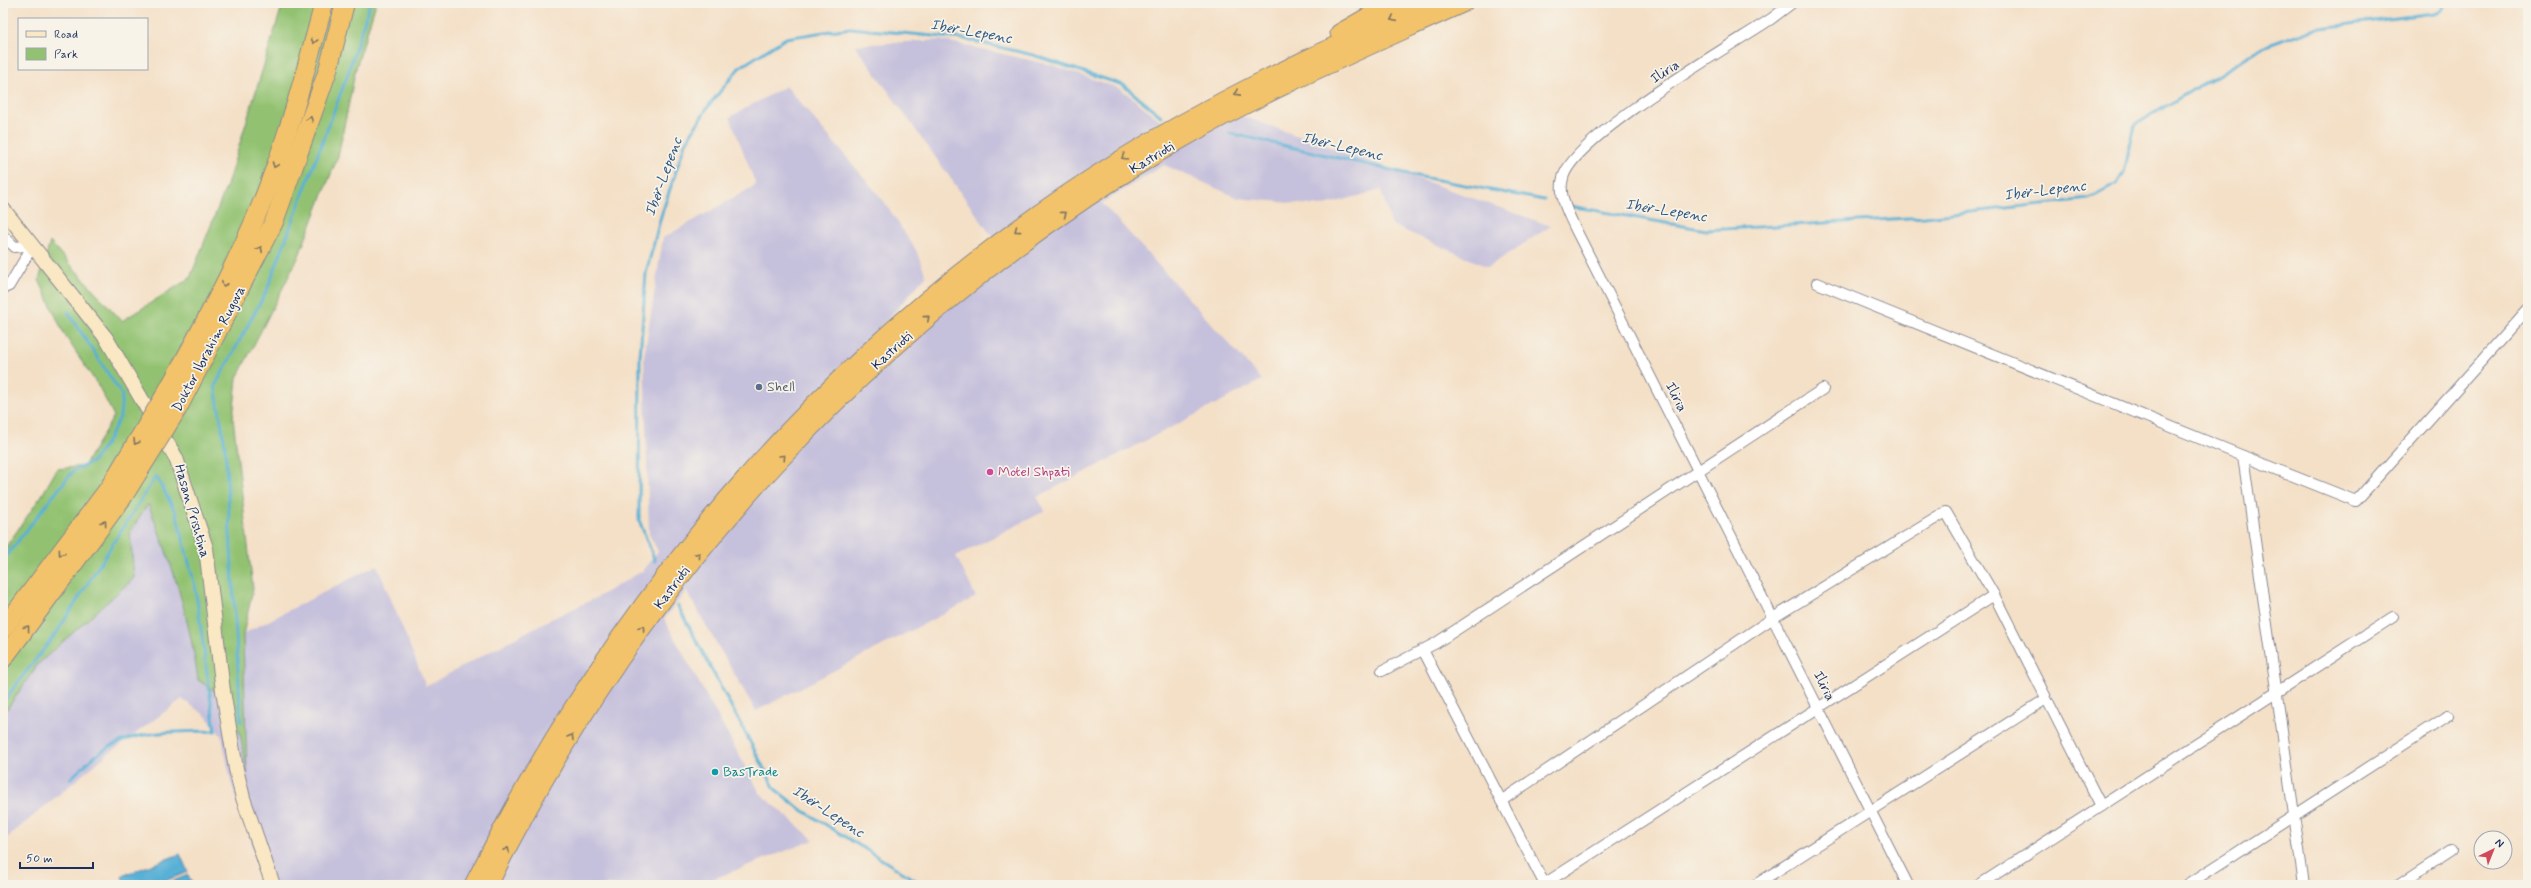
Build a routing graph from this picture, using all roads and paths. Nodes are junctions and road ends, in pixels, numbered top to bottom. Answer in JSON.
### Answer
{"nodes":[{"id":1,"x":324,"y":3,"type":"edge"},
{"id":2,"x":345,"y":3,"type":"edge"},
{"id":3,"x":1391,"y":3,"type":"edge"},
{"id":4,"x":1428,"y":3,"type":"edge"},
{"id":5,"x":1464,"y":3,"type":"edge"},
{"id":6,"x":1792,"y":3,"type":"edge"},
{"id":7,"x":1263,"y":79,"type":"junction"},
{"id":8,"x":3,"y":209,"type":"edge"},
{"id":9,"x":3,"y":236,"type":"edge"},
{"id":10,"x":33,"y":245,"type":"junction"},
{"id":11,"x":1817,"y":284,"type":"dead end"},
{"id":12,"x":3,"y":288,"type":"edge"},
{"id":13,"x":2528,"y":309,"type":"edge"},
{"id":14,"x":1823,"y":390,"type":"dead end"},
{"id":15,"x":2243,"y":456,"type":"junction"},
{"id":16,"x":1698,"y":472,"type":"junction"},
{"id":17,"x":116,"y":493,"type":"junction"},
{"id":18,"x":1994,"y":595,"type":"junction"},
{"id":19,"x":2393,"y":617,"type":"dead end"},
{"id":20,"x":1773,"y":618,"type":"junction"},
{"id":21,"x":3,"y":629,"type":"edge"},
{"id":22,"x":1423,"y":650,"type":"junction"},
{"id":23,"x":3,"y":659,"type":"edge"},
{"id":24,"x":1382,"y":671,"type":"dead end"},
{"id":25,"x":2276,"y":692,"type":"junction"},
{"id":26,"x":2046,"y":699,"type":"junction"},
{"id":27,"x":1818,"y":707,"type":"junction"},
{"id":28,"x":2448,"y":716,"type":"dead end"},
{"id":29,"x":1501,"y":800,"type":"junction"},
{"id":30,"x":2101,"y":806,"type":"junction"},
{"id":31,"x":1870,"y":810,"type":"junction"},
{"id":32,"x":2295,"y":816,"type":"junction"},
{"id":33,"x":493,"y":844,"type":"junction"},
{"id":34,"x":2451,"y":851,"type":"dead end"},
{"id":35,"x":1544,"y":884,"type":"edge"},
{"id":36,"x":273,"y":885,"type":"edge"},
{"id":37,"x":467,"y":885,"type":"edge"},
{"id":38,"x":473,"y":885,"type":"edge"},
{"id":39,"x":489,"y":885,"type":"edge"},
{"id":40,"x":1755,"y":885,"type":"edge"},
{"id":41,"x":1908,"y":885,"type":"edge"},
{"id":42,"x":1979,"y":885,"type":"edge"},
{"id":43,"x":2187,"y":885,"type":"edge"},
{"id":44,"x":2304,"y":885,"type":"edge"},
{"id":45,"x":2399,"y":885,"type":"edge"}],
"edges":[{"from":1,"to":17,"type":"highway","name":"Doktor Ibrahim Rugova","one_way":true,"bridge":true},
{"from":17,"to":2,"type":"highway","name":"Doktor Ibrahim Rugova","one_way":true,"bridge":true},
{"from":3,"to":7,"type":"highway"},
{"from":4,"to":7,"type":"highway","name":"Kastrioti","one_way":true},
{"from":39,"to":5,"type":"highway","name":"Kastrioti","one_way":true},
{"from":6,"to":16,"type":"street","name":"Iliria"},
{"from":7,"to":33,"type":"highway","name":"Kastrioti","one_way":true},
{"from":8,"to":10,"type":"main road","name":"Hasan Prishtina"},
{"from":9,"to":10,"type":"street"},
{"from":10,"to":12,"type":"street"},
{"from":10,"to":36,"type":"main road","name":"Hasan Prishtina"},
{"from":11,"to":15,"type":"street"},
{"from":13,"to":15,"type":"street"},
{"from":14,"to":16,"type":"street"},
{"from":15,"to":25,"type":"street"},
{"from":16,"to":20,"type":"street","name":"Iliria"},
{"from":16,"to":22,"type":"street"},
{"from":17,"to":21,"type":"highway","name":"Doktor Ibrahim Rugova","one_way":true},
{"from":23,"to":17,"type":"highway","name":"Doktor Ibrahim Rugova","one_way":true},
{"from":18,"to":20,"type":"street"},
{"from":18,"to":26,"type":"street"},
{"from":18,"to":27,"type":"street"},
{"from":19,"to":25,"type":"street"},
{"from":20,"to":27,"type":"street","name":"Iliria"},
{"from":20,"to":29,"type":"street"},
{"from":22,"to":24,"type":"street"},
{"from":22,"to":29,"type":"street"},
{"from":25,"to":30,"type":"street"},
{"from":25,"to":32,"type":"street"},
{"from":26,"to":30,"type":"street"},
{"from":26,"to":31,"type":"street"},
{"from":27,"to":31,"type":"street","name":"Iliria"},
{"from":27,"to":35,"type":"street"},
{"from":28,"to":32,"type":"street"},
{"from":29,"to":35,"type":"street"},
{"from":30,"to":42,"type":"street"},
{"from":31,"to":40,"type":"street"},
{"from":31,"to":41,"type":"street","name":"Iliria"},
{"from":32,"to":43,"type":"street"},
{"from":32,"to":44,"type":"street"},
{"from":33,"to":37,"type":"highway"},
{"from":33,"to":38,"type":"highway","name":"Kastrioti"},
{"from":34,"to":45,"type":"street"}]}
